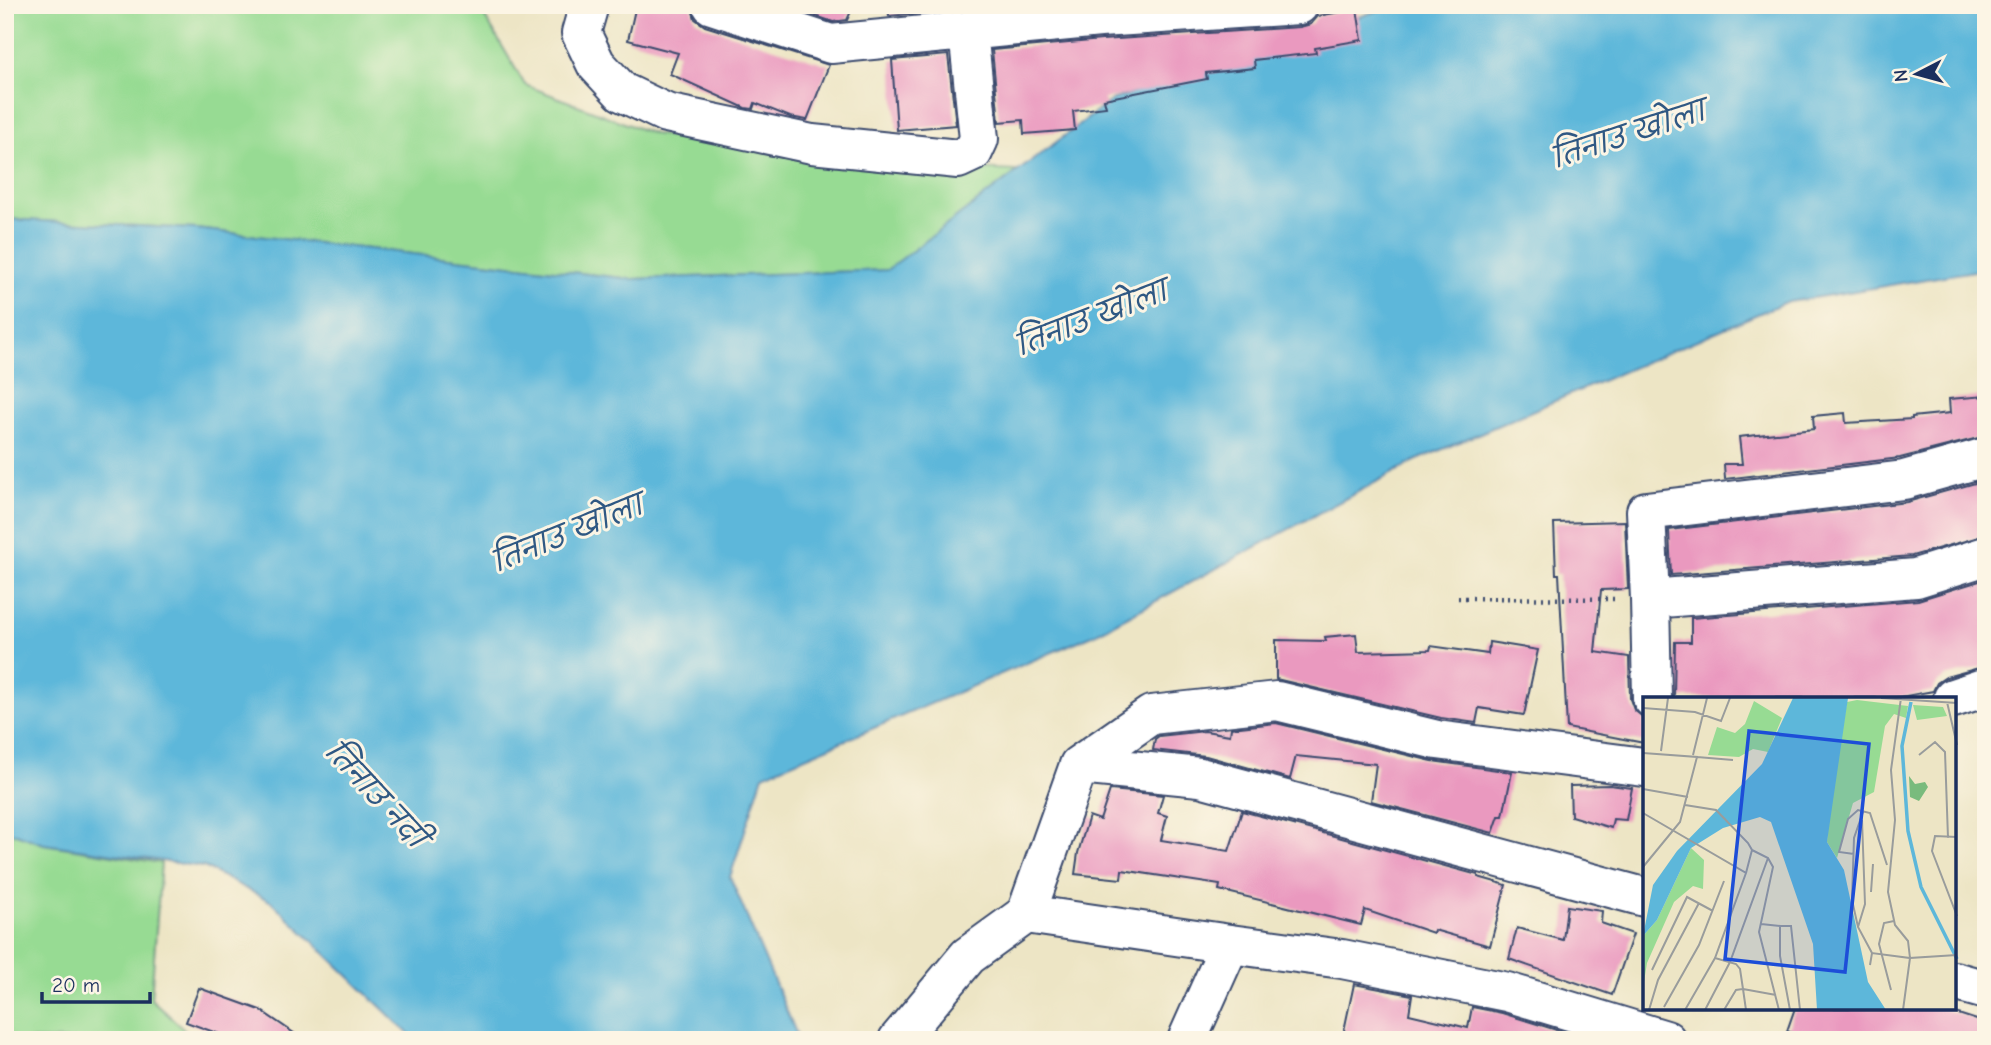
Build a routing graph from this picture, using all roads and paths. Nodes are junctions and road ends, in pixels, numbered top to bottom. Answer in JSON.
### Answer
{"nodes":[{"id":1,"x":589,"y":5,"type":"edge"},
{"id":2,"x":712,"y":5,"type":"edge"},
{"id":3,"x":1299,"y":5,"type":"edge"},
{"id":4,"x":968,"y":31,"type":"junction"},
{"id":5,"x":1986,"y":457,"type":"edge"},
{"id":6,"x":1986,"y":556,"type":"edge"},
{"id":7,"x":1458,"y":597,"type":"dead end"},
{"id":8,"x":1650,"y":599,"type":"junction"},
{"id":9,"x":1986,"y":687,"type":"edge"},
{"id":10,"x":1652,"y":697,"type":"edge"},
{"id":11,"x":1956,"y":697,"type":"edge"},
{"id":12,"x":1079,"y":765,"type":"junction"},
{"id":13,"x":1643,"y":767,"type":"edge"},
{"id":14,"x":1643,"y":897,"type":"edge"},
{"id":15,"x":1026,"y":914,"type":"junction"},
{"id":16,"x":1230,"y":944,"type":"junction"},
{"id":17,"x":1956,"y":982,"type":"edge"},
{"id":18,"x":1986,"y":990,"type":"edge"},
{"id":19,"x":898,"y":1040,"type":"edge"},
{"id":20,"x":1187,"y":1040,"type":"edge"},
{"id":21,"x":1666,"y":1040,"type":"edge"}],
"edges":[{"from":1,"to":4,"type":"street"},
{"from":2,"to":4,"type":"street"},
{"from":3,"to":4,"type":"street"},
{"from":5,"to":8,"type":"street"},
{"from":6,"to":8,"type":"street"},
{"from":7,"to":8,"type":"path"},
{"from":8,"to":10,"type":"street"},
{"from":9,"to":11,"type":"street"},
{"from":12,"to":13,"type":"street"},
{"from":12,"to":14,"type":"street"},
{"from":12,"to":15,"type":"street"},
{"from":15,"to":16,"type":"street"},
{"from":15,"to":19,"type":"street"},
{"from":16,"to":20,"type":"street"},
{"from":16,"to":21,"type":"street"},
{"from":17,"to":18,"type":"street"}]}
